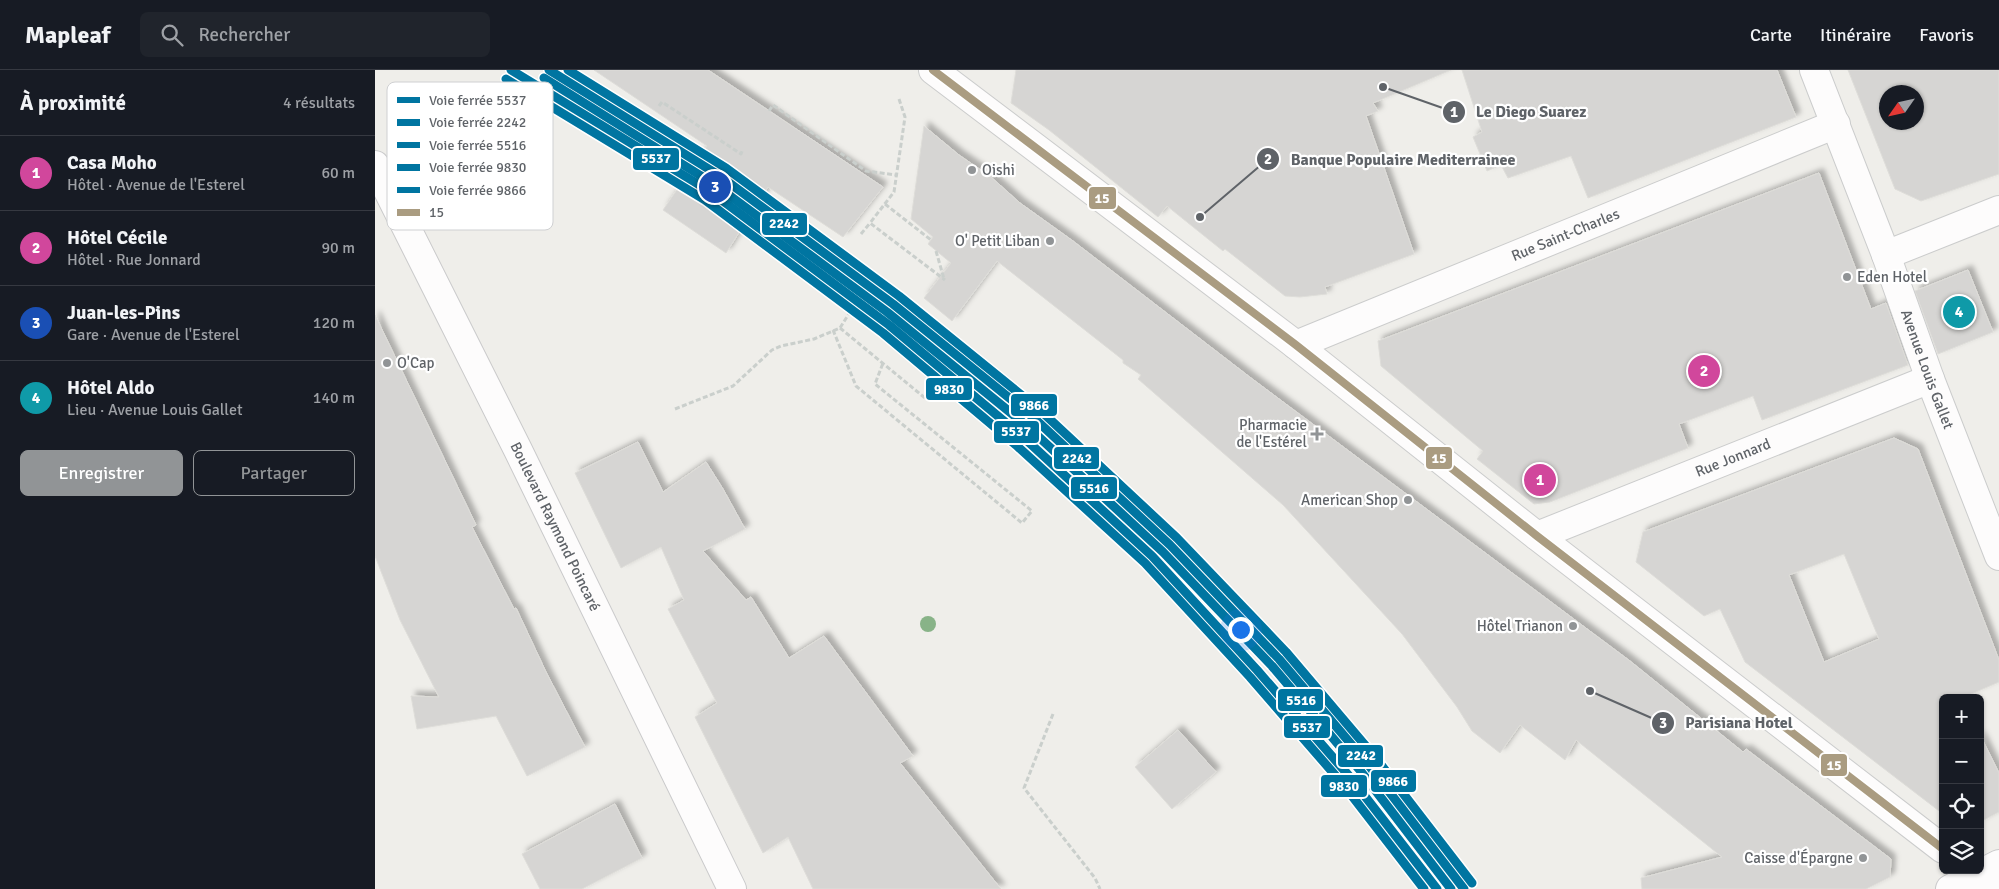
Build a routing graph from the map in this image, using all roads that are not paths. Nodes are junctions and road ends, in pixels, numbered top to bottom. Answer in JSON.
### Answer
{"nodes":[{"id":1,"x":933,"y":70,"type":"edge"},
{"id":2,"x":1814,"y":70,"type":"edge"},
{"id":3,"x":1836,"y":124,"type":"junction"},
{"id":4,"x":375,"y":165,"type":"edge"},
{"id":5,"x":387,"y":189,"type":"edge"},
{"id":6,"x":1999,"y":210,"type":"edge"},
{"id":7,"x":408,"y":230,"type":"edge"},
{"id":8,"x":1887,"y":255,"type":"junction"},
{"id":9,"x":1296,"y":345,"type":"junction"},
{"id":10,"x":1929,"y":379,"type":"junction"},
{"id":11,"x":1537,"y":536,"type":"junction"},
{"id":12,"x":1999,"y":556,"type":"edge"},
{"id":13,"x":1939,"y":846,"type":"edge"},
{"id":14,"x":1985,"y":875,"type":"edge"},
{"id":15,"x":732,"y":889,"type":"edge"},
{"id":16,"x":1951,"y":889,"type":"edge"}],
"edges":[{"from":1,"to":9,"type":"street"},
{"from":2,"to":3,"type":"street","name":"Avenue Louis Gallet"},
{"from":3,"to":8,"type":"street","name":"Avenue Louis Gallet"},
{"from":3,"to":9,"type":"street","name":"Rue Saint-Charles"},
{"from":4,"to":5,"type":"street","name":"Boulevard Raymond Poincaré"},
{"from":6,"to":8,"type":"street"},
{"from":7,"to":15,"type":"street","name":"Boulevard Raymond Poincaré"},
{"from":8,"to":10,"type":"street","name":"Avenue Louis Gallet"},
{"from":9,"to":11,"type":"street"},
{"from":10,"to":11,"type":"street","name":"Rue Jonnard"},
{"from":10,"to":12,"type":"street","name":"Avenue Louis Gallet"},
{"from":11,"to":13,"type":"street"},
{"from":14,"to":16,"type":"street"}]}
